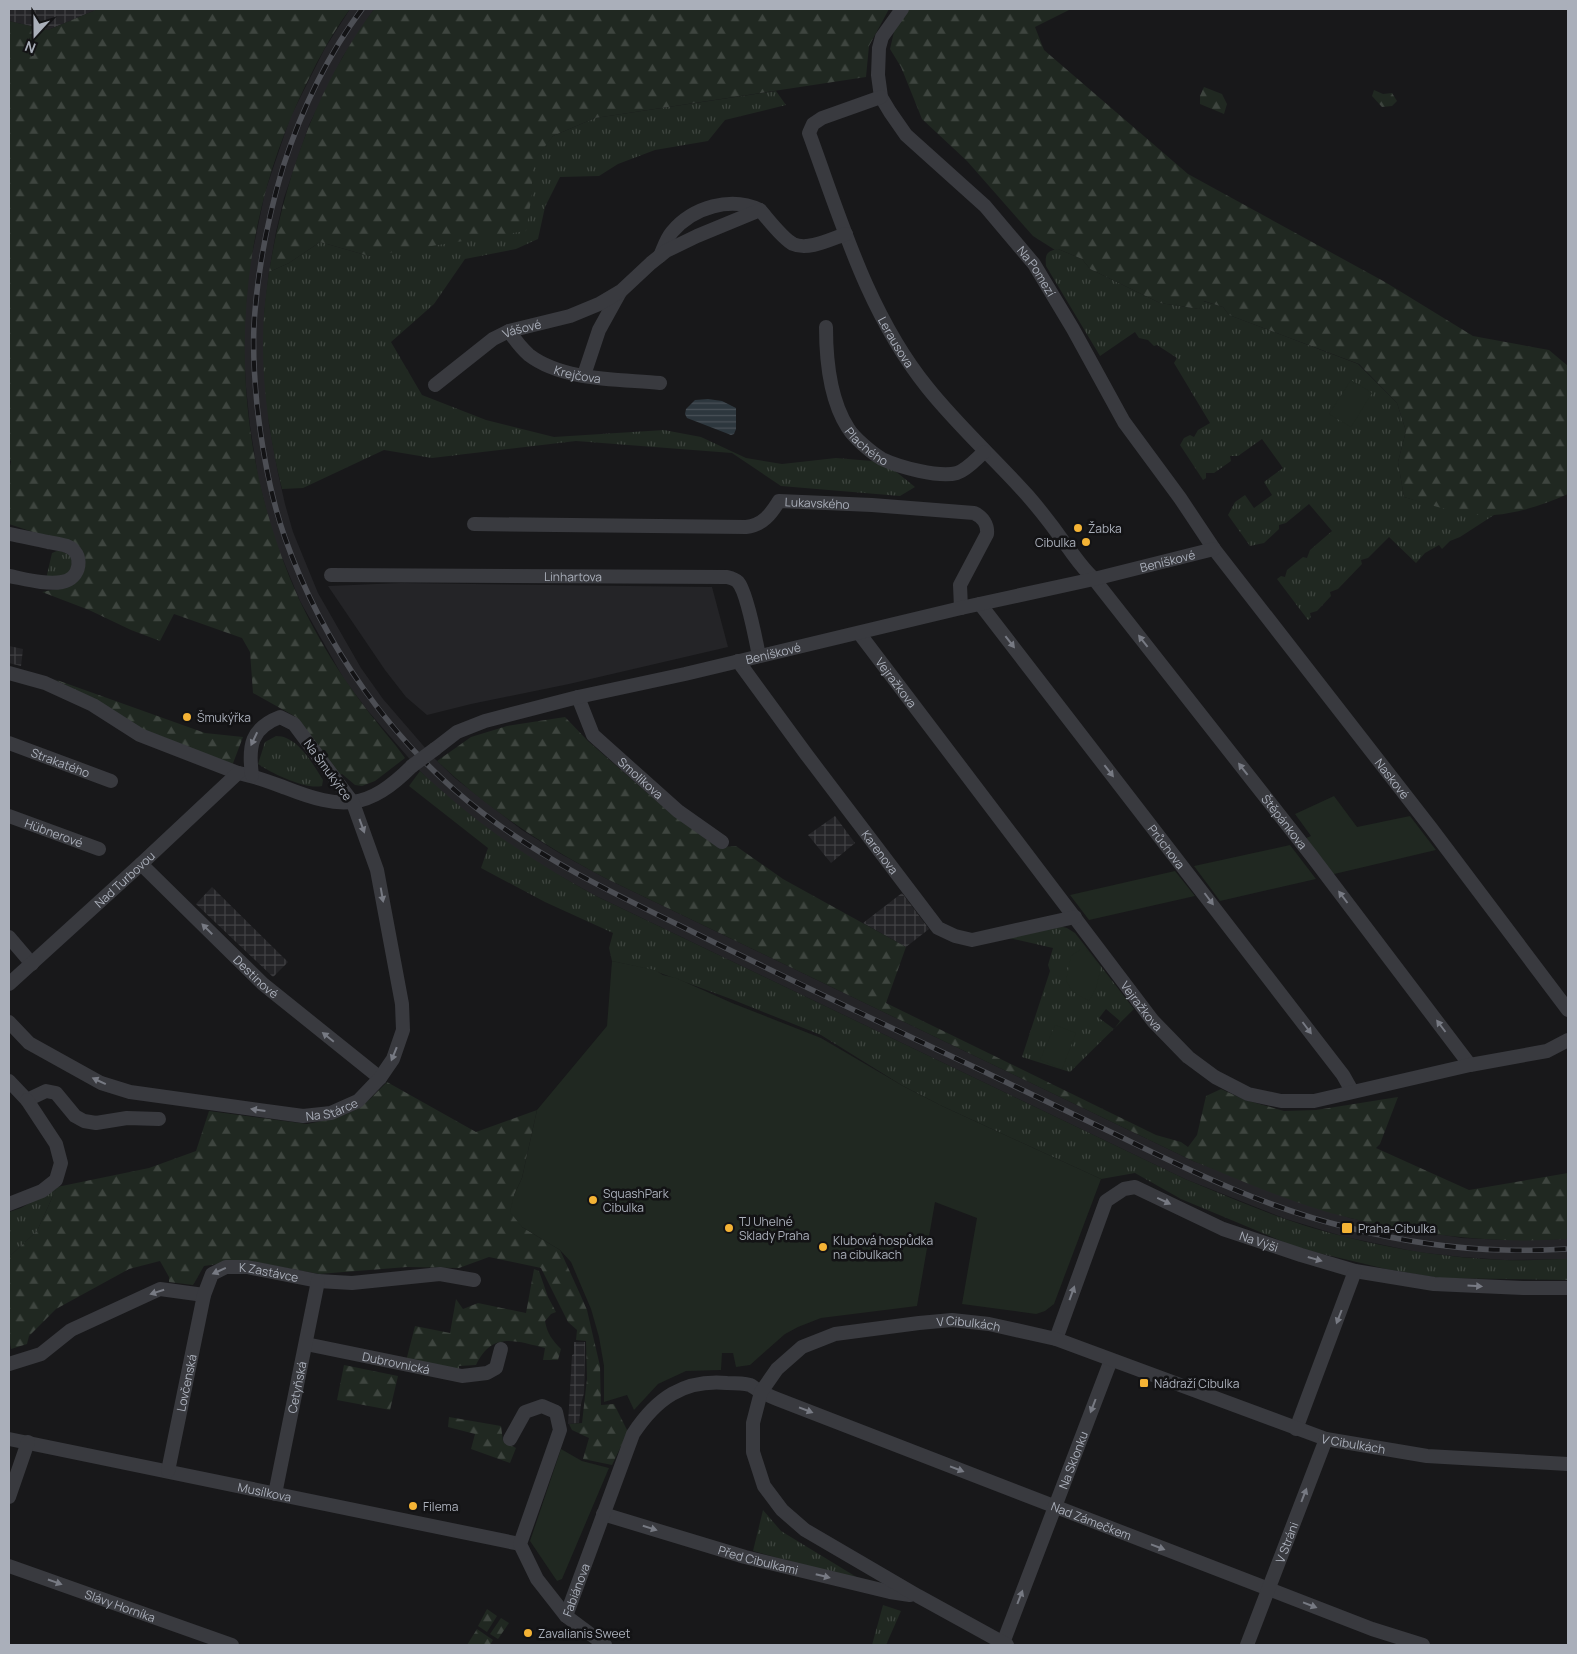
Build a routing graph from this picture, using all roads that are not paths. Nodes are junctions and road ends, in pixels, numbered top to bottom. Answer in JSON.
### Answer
{"nodes":[{"id":1,"x":902,"y":9,"type":"edge"},
{"id":2,"x":881,"y":97,"type":"junction"},
{"id":3,"x":760,"y":210,"type":"junction"},
{"id":4,"x":846,"y":234,"type":"junction"},
{"id":5,"x":660,"y":256,"type":"junction"},
{"id":6,"x":621,"y":291,"type":"junction"},
{"id":7,"x":826,"y":327,"type":"dead end"},
{"id":8,"x":510,"y":331,"type":"junction"},
{"id":9,"x":584,"y":375,"type":"junction"},
{"id":10,"x":660,"y":383,"type":"dead end"},
{"id":11,"x":435,"y":385,"type":"dead end"},
{"id":12,"x":984,"y":452,"type":"junction"},
{"id":13,"x":474,"y":524,"type":"dead end"},
{"id":14,"x":10,"y":534,"type":"dead end"},
{"id":15,"x":1214,"y":549,"type":"junction"},
{"id":16,"x":331,"y":575,"type":"dead end"},
{"id":17,"x":9,"y":576,"type":"edge"},
{"id":18,"x":1094,"y":579,"type":"junction"},
{"id":19,"x":980,"y":604,"type":"junction"},
{"id":20,"x":961,"y":608,"type":"junction"},
{"id":21,"x":859,"y":632,"type":"junction"},
{"id":22,"x":759,"y":656,"type":"junction"},
{"id":23,"x":738,"y":661,"type":"junction"},
{"id":24,"x":9,"y":673,"type":"edge"},
{"id":25,"x":578,"y":697,"type":"junction"},
{"id":26,"x":9,"y":743,"type":"edge"},
{"id":27,"x":245,"y":774,"type":"junction"},
{"id":28,"x":111,"y":781,"type":"dead end"},
{"id":29,"x":353,"y":803,"type":"junction"},
{"id":30,"x":9,"y":816,"type":"edge"},
{"id":31,"x":722,"y":842,"type":"dead end"},
{"id":32,"x":99,"y":849,"type":"dead end"},
{"id":33,"x":142,"y":864,"type":"junction"},
{"id":34,"x":1075,"y":917,"type":"junction"},
{"id":35,"x":9,"y":937,"type":"edge"},
{"id":36,"x":32,"y":964,"type":"junction"},
{"id":37,"x":9,"y":984,"type":"edge"},
{"id":38,"x":1568,"y":1010,"type":"edge"},
{"id":39,"x":9,"y":1022,"type":"edge"},
{"id":40,"x":1568,"y":1040,"type":"edge"},
{"id":41,"x":1470,"y":1065,"type":"junction"},
{"id":42,"x":380,"y":1078,"type":"junction"},
{"id":43,"x":9,"y":1081,"type":"edge"},
{"id":44,"x":1352,"y":1091,"type":"junction"},
{"id":45,"x":26,"y":1100,"type":"junction"},
{"id":46,"x":159,"y":1119,"type":"dead end"},
{"id":47,"x":9,"y":1204,"type":"edge"},
{"id":48,"x":1355,"y":1271,"type":"junction"},
{"id":49,"x":474,"y":1280,"type":"dead end"},
{"id":50,"x":318,"y":1281,"type":"junction"},
{"id":51,"x":1568,"y":1288,"type":"edge"},
{"id":52,"x":204,"y":1295,"type":"junction"},
{"id":53,"x":1056,"y":1339,"type":"junction"},
{"id":54,"x":306,"y":1344,"type":"junction"},
{"id":55,"x":501,"y":1349,"type":"dead end"},
{"id":56,"x":1111,"y":1360,"type":"junction"},
{"id":57,"x":9,"y":1364,"type":"edge"},
{"id":58,"x":761,"y":1392,"type":"junction"},
{"id":59,"x":1296,"y":1429,"type":"junction"},
{"id":60,"x":9,"y":1439,"type":"edge"},
{"id":61,"x":510,"y":1439,"type":"dead end"},
{"id":62,"x":1326,"y":1439,"type":"junction"},
{"id":63,"x":28,"y":1442,"type":"junction"},
{"id":64,"x":1568,"y":1464,"type":"edge"},
{"id":65,"x":168,"y":1471,"type":"junction"},
{"id":66,"x":275,"y":1494,"type":"junction"},
{"id":67,"x":9,"y":1497,"type":"edge"},
{"id":68,"x":1054,"y":1507,"type":"junction"},
{"id":69,"x":603,"y":1514,"type":"junction"},
{"id":70,"x":520,"y":1544,"type":"junction"},
{"id":71,"x":9,"y":1566,"type":"edge"},
{"id":72,"x":1268,"y":1589,"type":"junction"},
{"id":73,"x":918,"y":1596,"type":"junction"},
{"id":74,"x":566,"y":1616,"type":"junction"},
{"id":75,"x":1005,"y":1644,"type":"edge"},
{"id":76,"x":232,"y":1645,"type":"edge"},
{"id":77,"x":605,"y":1645,"type":"edge"},
{"id":78,"x":1247,"y":1645,"type":"edge"},
{"id":79,"x":1423,"y":1645,"type":"edge"}],
"edges":[{"from":1,"to":2,"type":"street","name":"Na Pomezí"},
{"from":2,"to":4,"type":"street","name":"Lerausova"},
{"from":2,"to":15,"type":"street","name":"Na Pomezí"},
{"from":3,"to":4,"type":"street"},
{"from":3,"to":5,"type":"street","name":"Vášové"},
{"from":3,"to":5,"type":"street","name":"Vášové"},
{"from":4,"to":12,"type":"street","name":"Lerausova"},
{"from":5,"to":6,"type":"street","name":"Vášové"},
{"from":6,"to":8,"type":"street","name":"Vášové"},
{"from":6,"to":9,"type":"street","name":"Vášové"},
{"from":7,"to":12,"type":"street","name":"Plachého"},
{"from":8,"to":9,"type":"street","name":"Krejčova"},
{"from":8,"to":11,"type":"street","name":"Vášové"},
{"from":9,"to":10,"type":"street","name":"Krejčova"},
{"from":12,"to":18,"type":"street","name":"Lerausova"},
{"from":13,"to":20,"type":"street","name":"Lukavského"},
{"from":14,"to":17,"type":"street"},
{"from":15,"to":18,"type":"street","name":"Beníškové"},
{"from":15,"to":38,"type":"street","name":"Naskové"},
{"from":16,"to":22,"type":"street","name":"Linhartova"},
{"from":18,"to":19,"type":"street","name":"Beníškové"},
{"from":41,"to":18,"type":"street","name":"Štěpánkova","one_way":true},
{"from":19,"to":20,"type":"street","name":"Beníškové"},
{"from":19,"to":44,"type":"street","name":"Průchova","one_way":true},
{"from":20,"to":21,"type":"street","name":"Beníškové"},
{"from":21,"to":22,"type":"street","name":"Beníškové"},
{"from":21,"to":34,"type":"street","name":"Vejražkova"},
{"from":22,"to":23,"type":"street","name":"Beníškové"},
{"from":23,"to":25,"type":"street","name":"Beníškové"},
{"from":23,"to":34,"type":"street","name":"Karenova"},
{"from":24,"to":27,"type":"street","name":"Na Šmukýřce"},
{"from":25,"to":29,"type":"street","name":"Beníškové","bridge":true},
{"from":25,"to":31,"type":"street","name":"Smolíkova"},
{"from":26,"to":28,"type":"street","name":"Strakatého"},
{"from":27,"to":29,"type":"street","name":"Na Šmukýřce"},
{"from":29,"to":27,"type":"street","name":"Na Šmukýřce","one_way":true},
{"from":27,"to":33,"type":"street","name":"Nad Turbovou"},
{"from":29,"to":42,"type":"street","name":"Na Stárce","one_way":true},
{"from":30,"to":32,"type":"street","name":"Hübnerové"},
{"from":33,"to":36,"type":"street","name":"Nad Turbovou"},
{"from":42,"to":33,"type":"street","name":"Destinové","one_way":true},
{"from":34,"to":44,"type":"street","name":"Vejražkova"},
{"from":35,"to":36,"type":"street"},
{"from":36,"to":37,"type":"street","name":"Nad Turbovou"},
{"from":42,"to":39,"type":"street","name":"Na Stárce","one_way":true},
{"from":40,"to":41,"type":"street","name":"Vejražkova"},
{"from":41,"to":44,"type":"street","name":"Vejražkova"},
{"from":43,"to":45,"type":"street"},
{"from":45,"to":46,"type":"street"},
{"from":45,"to":47,"type":"street"},
{"from":48,"to":51,"type":"street","name":"Na Výši","one_way":true},
{"from":53,"to":48,"type":"street","name":"Na Výši","one_way":true},
{"from":48,"to":59,"type":"street","one_way":true},
{"from":49,"to":50,"type":"street","name":"K Zastávce"},
{"from":50,"to":52,"type":"street","name":"K Zastávce","one_way":true},
{"from":50,"to":54,"type":"street","name":"Cetyňská"},
{"from":52,"to":57,"type":"street","one_way":true},
{"from":52,"to":65,"type":"street","name":"Lovčenská"},
{"from":53,"to":56,"type":"street","name":"V Cibulkách"},
{"from":53,"to":58,"type":"street","name":"V Cibulkách"},
{"from":54,"to":55,"type":"street","name":"Dubrovnická"},
{"from":54,"to":66,"type":"street","name":"Cetyňská"},
{"from":56,"to":59,"type":"street","name":"V Cibulkách"},
{"from":56,"to":68,"type":"street","name":"Na Sklonku","one_way":true},
{"from":58,"to":68,"type":"street","name":"Nad Zámečkem","one_way":true},
{"from":58,"to":69,"type":"street","name":"Fabiánova"},
{"from":58,"to":73,"type":"street","name":"V Cibulkách"},
{"from":59,"to":62,"type":"street","name":"V Cibulkách"},
{"from":60,"to":63,"type":"street","name":"Musílkova"},
{"from":61,"to":70,"type":"street"},
{"from":62,"to":64,"type":"street","name":"V Cibulkách"},
{"from":72,"to":62,"type":"street","name":"V Stráni","one_way":true},
{"from":63,"to":65,"type":"street","name":"Musílkova"},
{"from":63,"to":67,"type":"street"},
{"from":65,"to":66,"type":"street","name":"Musílkova"},
{"from":66,"to":70,"type":"street","name":"Musílkova"},
{"from":68,"to":72,"type":"street","name":"Nad Zámečkem","one_way":true},
{"from":75,"to":68,"type":"street","name":"Na Sklonku","one_way":true},
{"from":69,"to":73,"type":"street","name":"Před Cibulkami","one_way":true},
{"from":69,"to":74,"type":"street","name":"Fabiánova"},
{"from":70,"to":74,"type":"street","name":"Fabiánova"},
{"from":71,"to":76,"type":"street","name":"Slávy Horníka","one_way":true},
{"from":72,"to":78,"type":"street","name":"V Stráni"},
{"from":72,"to":79,"type":"street","name":"Nad Zámečkem","one_way":true},
{"from":73,"to":75,"type":"street","name":"V Cibulkách"},
{"from":74,"to":77,"type":"street"}]}
